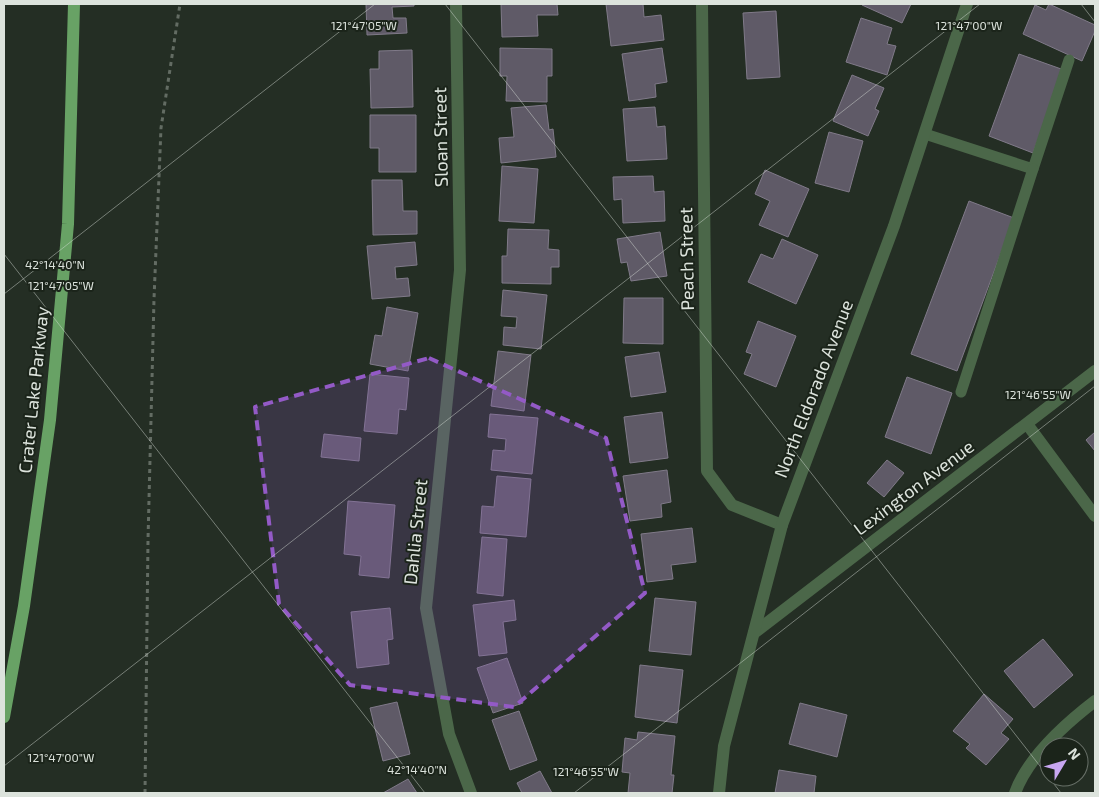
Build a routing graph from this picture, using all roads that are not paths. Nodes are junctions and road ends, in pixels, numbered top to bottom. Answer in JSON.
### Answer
{"nodes":[{"id":1,"x":74,"y":4,"type":"edge"},
{"id":2,"x":456,"y":4,"type":"edge"},
{"id":3,"x":702,"y":4,"type":"edge"},
{"id":4,"x":967,"y":4,"type":"edge"},
{"id":5,"x":1069,"y":60,"type":"dead end"},
{"id":6,"x":925,"y":134,"type":"junction"},
{"id":7,"x":1033,"y":169,"type":"junction"},
{"id":8,"x":460,"y":270,"type":"joint"},
{"id":9,"x":1095,"y":371,"type":"edge"},
{"id":10,"x":961,"y":392,"type":"dead end"},
{"id":11,"x":1027,"y":424,"type":"junction"},
{"id":12,"x":1095,"y":516,"type":"edge"},
{"id":13,"x":782,"y":525,"type":"junction"},
{"id":14,"x":754,"y":633,"type":"junction"},
{"id":15,"x":1095,"y":700,"type":"edge"},
{"id":16,"x":4,"y":717,"type":"edge"},
{"id":17,"x":471,"y":793,"type":"edge"},
{"id":18,"x":719,"y":793,"type":"edge"},
{"id":19,"x":1015,"y":793,"type":"edge"}],
"edges":[{"from":1,"to":16,"type":"main road","name":"Crater Lake Parkway"},
{"from":2,"to":8,"type":"street","name":"Sloan Street"},
{"from":3,"to":13,"type":"street","name":"Peach Street"},
{"from":4,"to":6,"type":"street","name":"North Eldorado Avenue"},
{"from":5,"to":7,"type":"lane"},
{"from":6,"to":7,"type":"lane"},
{"from":6,"to":13,"type":"street","name":"North Eldorado Avenue"},
{"from":7,"to":10,"type":"lane"},
{"from":8,"to":17,"type":"street","name":"Dahlia Street"},
{"from":9,"to":11,"type":"street","name":"Lexington Avenue"},
{"from":11,"to":12,"type":"street"},
{"from":11,"to":14,"type":"street","name":"Lexington Avenue"},
{"from":13,"to":14,"type":"street","name":"North Eldorado Avenue"},
{"from":14,"to":18,"type":"street","name":"North Eldorado Avenue"},
{"from":15,"to":19,"type":"street"}]}
